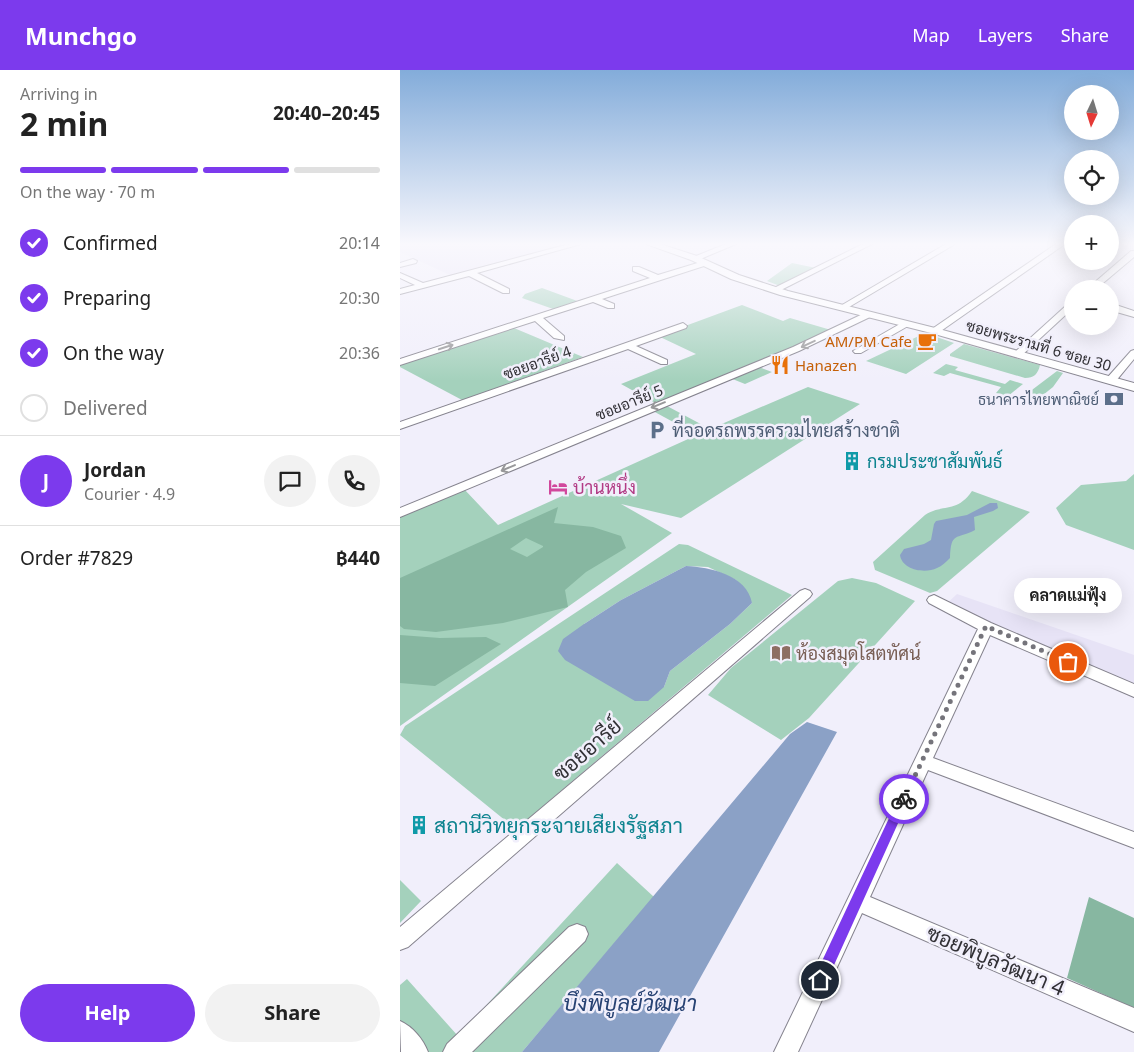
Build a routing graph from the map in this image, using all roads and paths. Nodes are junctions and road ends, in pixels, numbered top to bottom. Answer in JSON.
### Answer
{"nodes":[{"id":1,"x":622,"y":290,"type":"edge"},
{"id":2,"x":642,"y":290,"type":"edge"},
{"id":3,"x":774,"y":290,"type":"edge"},
{"id":4,"x":872,"y":290,"type":"edge"},
{"id":5,"x":995,"y":290,"type":"edge"},
{"id":6,"x":647,"y":292,"type":"dead end"},
{"id":7,"x":594,"y":299,"type":"junction"},
{"id":8,"x":610,"y":306,"type":"dead end"},
{"id":9,"x":841,"y":308,"type":"junction"},
{"id":10,"x":1119,"y":310,"type":"edge"},
{"id":11,"x":1064,"y":311,"type":"edge"},
{"id":12,"x":1134,"y":314,"type":"edge"},
{"id":13,"x":867,"y":315,"type":"junction"},
{"id":14,"x":537,"y":318,"type":"junction"},
{"id":15,"x":905,"y":324,"type":"junction"},
{"id":16,"x":683,"y":326,"type":"dead end"},
{"id":17,"x":935,"y":331,"type":"junction"},
{"id":18,"x":561,"y":338,"type":"dead end"},
{"id":19,"x":627,"y":345,"type":"junction"},
{"id":20,"x":858,"y":351,"type":"dead end"},
{"id":21,"x":1134,"y":352,"type":"edge"},
{"id":22,"x":1018,"y":354,"type":"junction"},
{"id":23,"x":400,"y":362,"type":"edge"},
{"id":24,"x":664,"y":362,"type":"dead end"},
{"id":25,"x":1111,"y":380,"type":"junction"},
{"id":26,"x":1134,"y":387,"type":"edge"},
{"id":27,"x":400,"y":426,"type":"edge"},
{"id":28,"x":400,"y":513,"type":"edge"},
{"id":29,"x":805,"y":594,"type":"dead end"},
{"id":30,"x":934,"y":600,"type":"dead end"},
{"id":31,"x":986,"y":626,"type":"junction"},
{"id":32,"x":1134,"y":691,"type":"edge"},
{"id":33,"x":922,"y":761,"type":"junction"},
{"id":34,"x":1134,"y":840,"type":"edge"},
{"id":35,"x":857,"y":901,"type":"junction"},
{"id":36,"x":577,"y":934,"type":"dead end"},
{"id":37,"x":400,"y":940,"type":"edge"},
{"id":38,"x":1134,"y":1020,"type":"edge"},
{"id":39,"x":400,"y":1033,"type":"edge"},
{"id":40,"x":416,"y":1052,"type":"edge"},
{"id":41,"x":455,"y":1052,"type":"edge"},
{"id":42,"x":786,"y":1052,"type":"edge"}],
"edges":[{"from":1,"to":7,"type":"street"},
{"from":2,"to":6,"type":"street"},
{"from":3,"to":9,"type":"street","name":"ซอยพระรามที่ 6 ซอย 30"},
{"from":4,"to":9,"type":"street"},
{"from":5,"to":17,"type":"street"},
{"from":7,"to":8,"type":"street"},
{"from":7,"to":14,"type":"street"},
{"from":9,"to":13,"type":"street","name":"ซอยพระรามที่ 6 ซอย 30"},
{"from":10,"to":12,"type":"street"},
{"from":11,"to":22,"type":"street"},
{"from":13,"to":15,"type":"street","name":"ซอยพระรามที่ 6 ซอย 30"},
{"from":13,"to":28,"type":"street","name":"ซอยอารีย์ 5","one_way":true},
{"from":14,"to":18,"type":"street"},
{"from":23,"to":14,"type":"street","one_way":true},
{"from":15,"to":17,"type":"street","name":"ซอยพระรามที่ 6 ซอย 30"},
{"from":15,"to":20,"type":"street"},
{"from":16,"to":19,"type":"street","name":"ซอยอารีย์ 4"},
{"from":17,"to":22,"type":"street","name":"ซอยพระรามที่ 6 ซอย 30"},
{"from":19,"to":24,"type":"street"},
{"from":19,"to":27,"type":"street","name":"ซอยอารีย์ 4"},
{"from":21,"to":25,"type":"street"},
{"from":22,"to":25,"type":"street","name":"ซอยพระรามที่ 6 ซอย 30"},
{"from":25,"to":26,"type":"street","name":"ซอยพระรามที่ 6 ซอย 30"},
{"from":29,"to":37,"type":"street","name":"ซอยอารีย์"},
{"from":30,"to":31,"type":"street"},
{"from":31,"to":32,"type":"street"},
{"from":31,"to":33,"type":"street"},
{"from":33,"to":34,"type":"street"},
{"from":33,"to":35,"type":"street"},
{"from":35,"to":38,"type":"street","name":"ซอยพิบูลวัฒนา 4"},
{"from":35,"to":42,"type":"street"},
{"from":36,"to":41,"type":"street"},
{"from":39,"to":40,"type":"street"}]}
